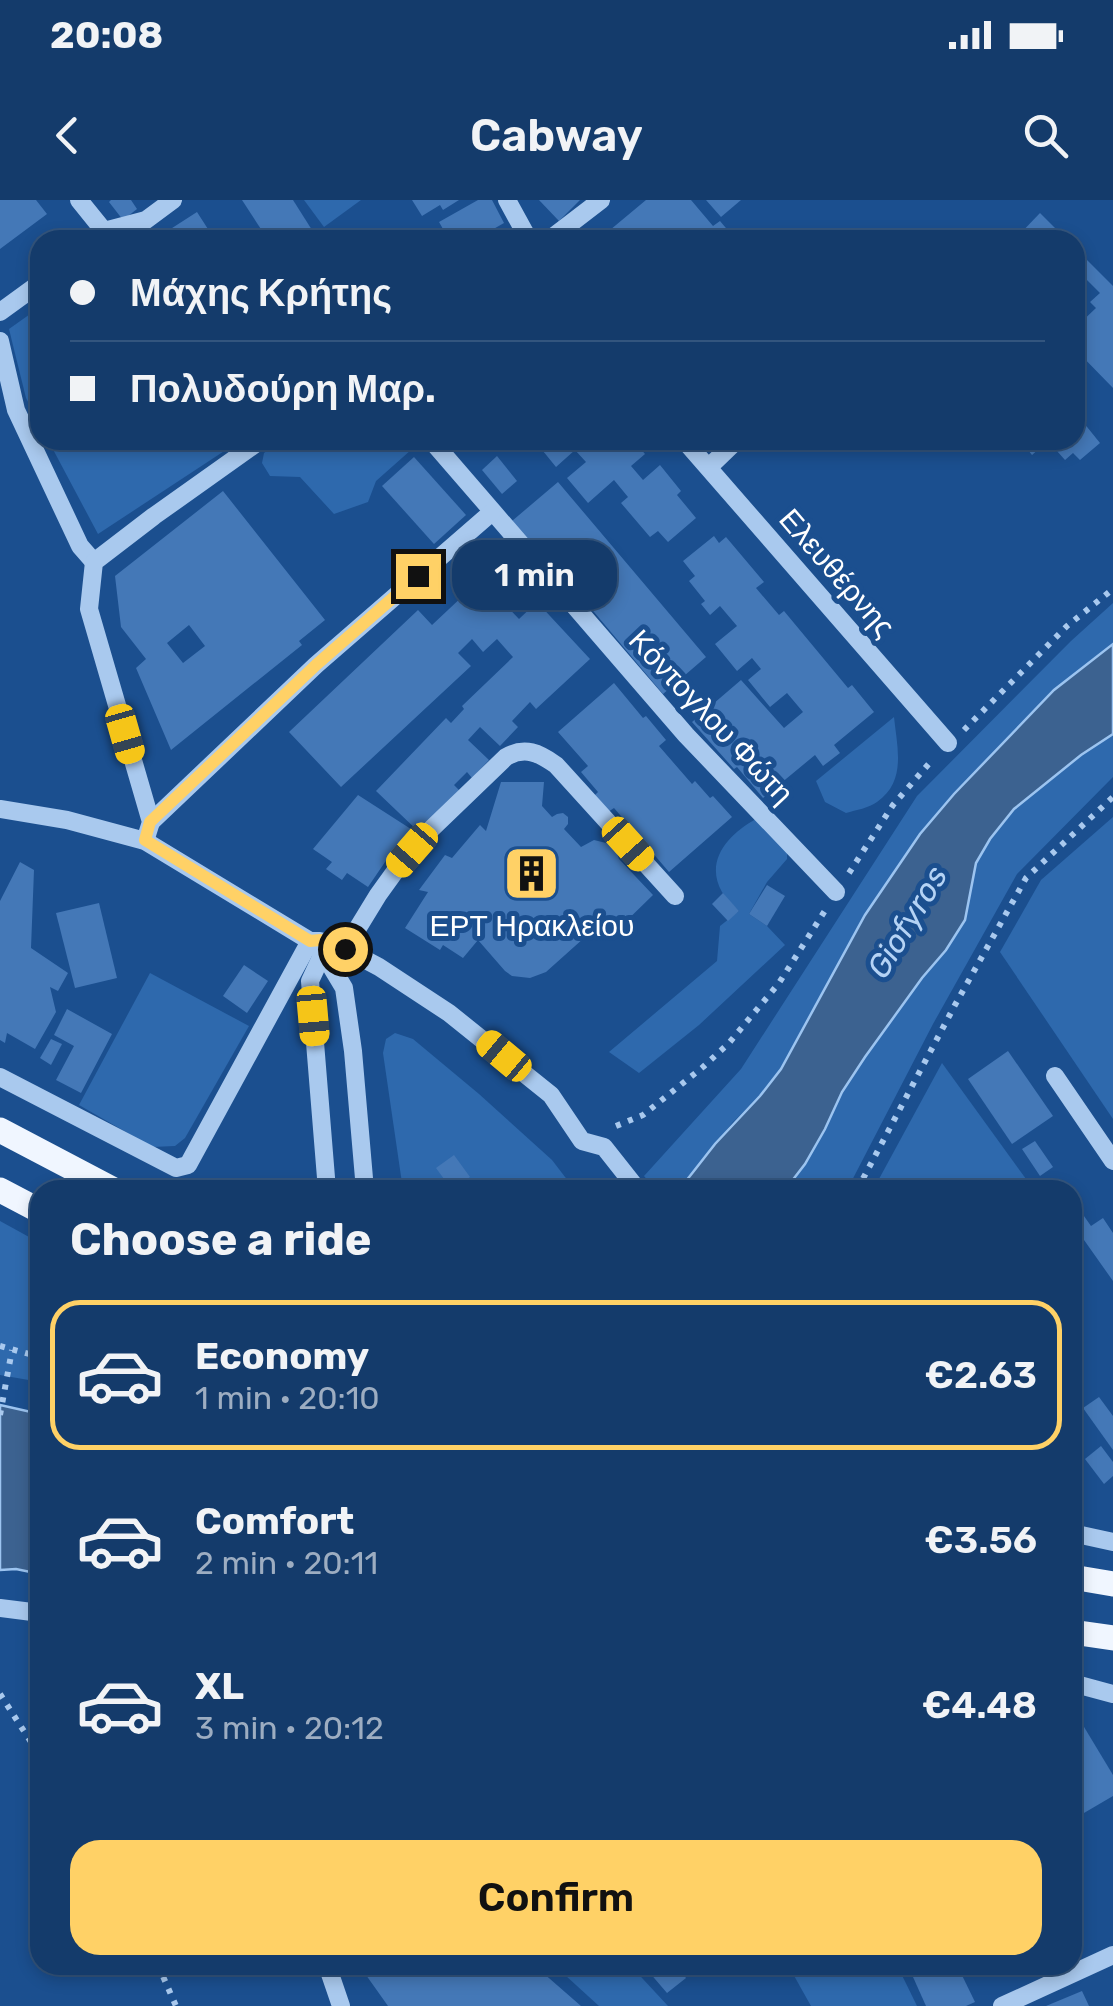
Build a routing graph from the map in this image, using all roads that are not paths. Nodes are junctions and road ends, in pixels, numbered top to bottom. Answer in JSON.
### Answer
{"nodes":[{"id":1,"x":78,"y":200,"type":"edge"},
{"id":2,"x":173,"y":200,"type":"edge"},
{"id":3,"x":507,"y":200,"type":"edge"},
{"id":4,"x":601,"y":200,"type":"edge"},
{"id":5,"x":96,"y":230,"type":"edge"},
{"id":6,"x":117,"y":230,"type":"edge"},
{"id":7,"x":523,"y":230,"type":"edge"},
{"id":8,"x":562,"y":230,"type":"edge"},
{"id":9,"x":30,"y":290,"type":"edge"},
{"id":10,"x":0,"y":312,"type":"edge"},
{"id":11,"x":0,"y":342,"type":"edge"},
{"id":12,"x":30,"y":440,"type":"edge"},
{"id":13,"x":35,"y":450,"type":"edge"},
{"id":14,"x":248,"y":450,"type":"edge"},
{"id":15,"x":439,"y":450,"type":"edge"},
{"id":16,"x":693,"y":450,"type":"edge"},
{"id":17,"x":727,"y":450,"type":"edge"},
{"id":18,"x":708,"y":468,"type":"junction"},
{"id":19,"x":492,"y":513,"type":"junction"},
{"id":20,"x":94,"y":562,"type":"junction"},
{"id":21,"x":948,"y":743,"type":"dead end"},
{"id":22,"x":0,"y":809,"type":"edge"},
{"id":23,"x":148,"y":831,"type":"junction"},
{"id":24,"x":836,"y":892,"type":"dead end"},
{"id":25,"x":675,"y":896,"type":"dead end"},
{"id":26,"x":316,"y":947,"type":"junction"},
{"id":27,"x":345,"y":949,"type":"junction"},
{"id":28,"x":1055,"y":1076,"type":"dead end"},
{"id":29,"x":0,"y":1077,"type":"edge"},
{"id":30,"x":0,"y":1130,"type":"edge"},
{"id":31,"x":1113,"y":1160,"type":"edge"},
{"id":32,"x":95,"y":1180,"type":"edge"},
{"id":33,"x":325,"y":1180,"type":"edge"},
{"id":34,"x":363,"y":1180,"type":"edge"},
{"id":35,"x":630,"y":1180,"type":"edge"},
{"id":36,"x":0,"y":1190,"type":"edge"},
{"id":37,"x":30,"y":1205,"type":"edge"},
{"id":38,"x":1082,"y":1535,"type":"edge"},
{"id":39,"x":1113,"y":1542,"type":"edge"},
{"id":40,"x":1082,"y":1578,"type":"edge"},
{"id":41,"x":1113,"y":1584,"type":"edge"},
{"id":42,"x":0,"y":1608,"type":"edge"},
{"id":43,"x":30,"y":1612,"type":"edge"},
{"id":44,"x":1082,"y":1633,"type":"edge"},
{"id":45,"x":1113,"y":1638,"type":"edge"},
{"id":46,"x":1082,"y":1686,"type":"edge"},
{"id":47,"x":1113,"y":1694,"type":"edge"},
{"id":48,"x":1113,"y":1954,"type":"edge"},
{"id":49,"x":1082,"y":1969,"type":"edge"},
{"id":50,"x":330,"y":1975,"type":"edge"},
{"id":51,"x":1068,"y":1975,"type":"edge"},
{"id":52,"x":341,"y":2006,"type":"edge"},
{"id":53,"x":1002,"y":2006,"type":"edge"}],
"edges":[{"from":1,"to":5,"type":"street"},
{"from":2,"to":6,"type":"street"},
{"from":3,"to":7,"type":"street"},
{"from":4,"to":8,"type":"street"},
{"from":9,"to":10,"type":"street"},
{"from":11,"to":12,"type":"street"},
{"from":13,"to":20,"type":"street"},
{"from":14,"to":20,"type":"street"},
{"from":15,"to":19,"type":"street","name":"Κόντογλου Φώτη"},
{"from":16,"to":18,"type":"street","name":"Ελευθέρνης"},
{"from":17,"to":18,"type":"street"},
{"from":18,"to":21,"type":"street","name":"Ελευθέρνης"},
{"from":19,"to":23,"type":"street"},
{"from":19,"to":24,"type":"street","name":"Κόντογλου Φώτη"},
{"from":20,"to":23,"type":"street"},
{"from":22,"to":23,"type":"street"},
{"from":23,"to":26,"type":"street"},
{"from":25,"to":27,"type":"street"},
{"from":26,"to":27,"type":"street"},
{"from":26,"to":29,"type":"street"},
{"from":26,"to":33,"type":"street"},
{"from":26,"to":34,"type":"street"},
{"from":27,"to":35,"type":"street"},
{"from":28,"to":31,"type":"street"},
{"from":30,"to":32,"type":"main road"},
{"from":36,"to":37,"type":"main road"},
{"from":38,"to":39,"type":"street"},
{"from":40,"to":41,"type":"main road"},
{"from":42,"to":43,"type":"street"},
{"from":44,"to":45,"type":"main road"},
{"from":46,"to":47,"type":"street"},
{"from":48,"to":49,"type":"street"},
{"from":50,"to":52,"type":"street"},
{"from":51,"to":53,"type":"street"}]}
